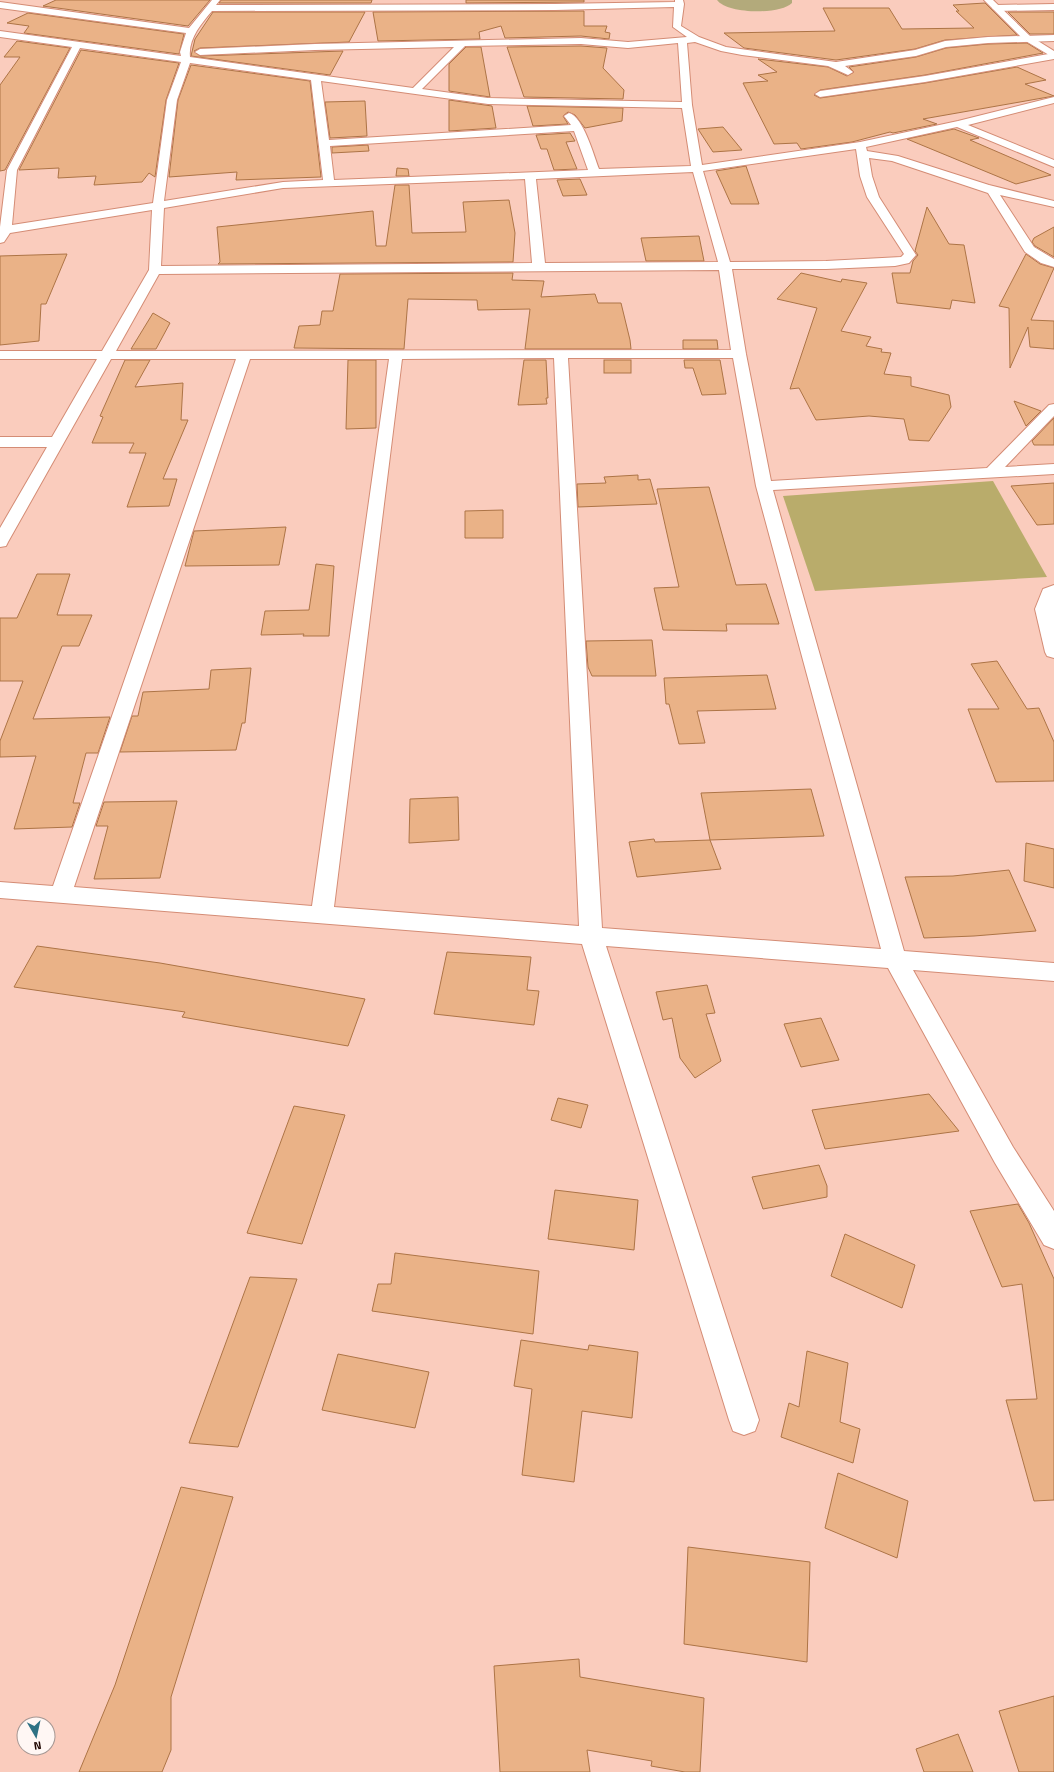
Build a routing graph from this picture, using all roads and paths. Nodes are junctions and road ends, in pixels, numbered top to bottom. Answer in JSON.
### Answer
{"nodes":[{"id":1,"x":216,"y":0,"type":"edge"},
{"id":2,"x":988,"y":0,"type":"edge"},
{"id":3,"x":679,"y":2,"type":"edge"},
{"id":4,"x":397,"y":3,"type":"edge"},
{"id":5,"x":499,"y":3,"type":"edge"},
{"id":6,"x":594,"y":3,"type":"edge"},
{"id":7,"x":322,"y":4,"type":"edge"},
{"id":8,"x":0,"y":5,"type":"edge"},
{"id":9,"x":1054,"y":7,"type":"edge"},
{"id":10,"x":210,"y":8,"type":"junction"},
{"id":11,"x":996,"y":8,"type":"junction"},
{"id":12,"x":191,"y":31,"type":"junction"},
{"id":13,"x":0,"y":34,"type":"edge"},
{"id":14,"x":685,"y":36,"type":"junction"},
{"id":15,"x":1027,"y":38,"type":"junction"},
{"id":16,"x":1054,"y":38,"type":"edge"},
{"id":17,"x":463,"y":43,"type":"junction"},
{"id":18,"x":650,"y":44,"type":"junction"},
{"id":19,"x":77,"y":45,"type":"junction"},
{"id":20,"x":186,"y":56,"type":"junction"},
{"id":21,"x":1054,"y":56,"type":"edge"},
{"id":22,"x":836,"y":65,"type":"junction"},
{"id":23,"x":316,"y":78,"type":"junction"},
{"id":24,"x":873,"y":86,"type":"junction"},
{"id":25,"x":415,"y":91,"type":"junction"},
{"id":26,"x":820,"y":94,"type":"dead end"},
{"id":27,"x":1054,"y":100,"type":"edge"},
{"id":28,"x":557,"y":102,"type":"junction"},
{"id":29,"x":687,"y":105,"type":"junction"},
{"id":30,"x":1025,"y":107,"type":"junction"},
{"id":31,"x":1040,"y":112,"type":"dead end"},
{"id":32,"x":958,"y":124,"type":"junction"},
{"id":33,"x":578,"y":128,"type":"junction"},
{"id":34,"x":325,"y":143,"type":"junction"},
{"id":35,"x":861,"y":150,"type":"junction"},
{"id":36,"x":1054,"y":164,"type":"edge"},
{"id":37,"x":697,"y":169,"type":"junction"},
{"id":38,"x":595,"y":173,"type":"junction"},
{"id":39,"x":530,"y":175,"type":"junction"},
{"id":40,"x":329,"y":183,"type":"junction"},
{"id":41,"x":985,"y":188,"type":"junction"},
{"id":42,"x":1054,"y":204,"type":"edge"},
{"id":43,"x":158,"y":205,"type":"junction"},
{"id":44,"x":2,"y":233,"type":"edge"},
{"id":45,"x":1054,"y":263,"type":"edge"},
{"id":46,"x":725,"y":266,"type":"junction"},
{"id":47,"x":539,"y":267,"type":"junction"},
{"id":48,"x":154,"y":270,"type":"junction"},
{"id":49,"x":561,"y":354,"type":"junction"},
{"id":50,"x":739,"y":354,"type":"junction"},
{"id":51,"x":0,"y":355,"type":"edge"},
{"id":52,"x":106,"y":355,"type":"junction"},
{"id":53,"x":244,"y":355,"type":"junction"},
{"id":54,"x":396,"y":355,"type":"junction"},
{"id":55,"x":1054,"y":408,"type":"edge"},
{"id":56,"x":0,"y":442,"type":"edge"},
{"id":57,"x":57,"y":442,"type":"junction"},
{"id":58,"x":1054,"y":468,"type":"edge"},
{"id":59,"x":992,"y":472,"type":"junction"},
{"id":60,"x":764,"y":486,"type":"junction"},
{"id":61,"x":0,"y":542,"type":"edge"},
{"id":62,"x":1054,"y":590,"type":"edge"},
{"id":63,"x":1054,"y":652,"type":"edge"},
{"id":64,"x":0,"y":890,"type":"edge"},
{"id":65,"x":61,"y":894,"type":"junction"},
{"id":66,"x":322,"y":915,"type":"junction"},
{"id":67,"x":591,"y":936,"type":"junction"},
{"id":68,"x":895,"y":960,"type":"junction"},
{"id":69,"x":1054,"y":972,"type":"edge"},
{"id":70,"x":1054,"y":1236,"type":"edge"},
{"id":71,"x":744,"y":1420,"type":"dead end"}],
"edges":[{"from":1,"to":10,"type":"street"},
{"from":2,"to":11,"type":"street"},
{"from":3,"to":6,"type":"street"},
{"from":3,"to":14,"type":"street"},
{"from":4,"to":5,"type":"street"},
{"from":4,"to":7,"type":"street"},
{"from":5,"to":6,"type":"street"},
{"from":7,"to":10,"type":"street"},
{"from":8,"to":12,"type":"street"},
{"from":9,"to":11,"type":"street"},
{"from":10,"to":12,"type":"street"},
{"from":11,"to":15,"type":"street"},
{"from":12,"to":20,"type":"street"},
{"from":13,"to":19,"type":"street"},
{"from":14,"to":18,"type":"street"},
{"from":14,"to":18,"type":"street"},
{"from":14,"to":22,"type":"street"},
{"from":14,"to":29,"type":"street"},
{"from":15,"to":16,"type":"street"},
{"from":15,"to":21,"type":"street"},
{"from":15,"to":22,"type":"street"},
{"from":17,"to":18,"type":"street"},
{"from":17,"to":20,"type":"street"},
{"from":17,"to":25,"type":"street"},
{"from":19,"to":20,"type":"street"},
{"from":19,"to":44,"type":"street"},
{"from":20,"to":23,"type":"street"},
{"from":20,"to":43,"type":"street"},
{"from":21,"to":24,"type":"street"},
{"from":22,"to":24,"type":"street"},
{"from":23,"to":25,"type":"street"},
{"from":23,"to":34,"type":"street"},
{"from":24,"to":26,"type":"street"},
{"from":25,"to":28,"type":"street"},
{"from":27,"to":30,"type":"street"},
{"from":28,"to":29,"type":"street"},
{"from":28,"to":33,"type":"street"},
{"from":29,"to":37,"type":"street"},
{"from":30,"to":31,"type":"street"},
{"from":30,"to":32,"type":"street"},
{"from":32,"to":35,"type":"street"},
{"from":32,"to":36,"type":"street"},
{"from":33,"to":34,"type":"street"},
{"from":33,"to":38,"type":"street"},
{"from":34,"to":40,"type":"street"},
{"from":35,"to":37,"type":"street"},
{"from":35,"to":41,"type":"street"},
{"from":35,"to":46,"type":"street"},
{"from":37,"to":38,"type":"street"},
{"from":37,"to":46,"type":"street"},
{"from":38,"to":39,"type":"street"},
{"from":39,"to":40,"type":"street"},
{"from":39,"to":47,"type":"street"},
{"from":40,"to":43,"type":"street"},
{"from":41,"to":42,"type":"street"},
{"from":41,"to":45,"type":"street"},
{"from":43,"to":44,"type":"street"},
{"from":43,"to":48,"type":"street"},
{"from":46,"to":47,"type":"street"},
{"from":46,"to":50,"type":"street"},
{"from":47,"to":48,"type":"street"},
{"from":48,"to":52,"type":"street"},
{"from":49,"to":50,"type":"street"},
{"from":49,"to":54,"type":"street"},
{"from":49,"to":67,"type":"street"},
{"from":50,"to":60,"type":"street"},
{"from":51,"to":52,"type":"street"},
{"from":52,"to":53,"type":"street"},
{"from":52,"to":57,"type":"street"},
{"from":53,"to":54,"type":"street"},
{"from":53,"to":65,"type":"street"},
{"from":54,"to":66,"type":"street"},
{"from":55,"to":59,"type":"street"},
{"from":56,"to":57,"type":"street"},
{"from":57,"to":61,"type":"street"},
{"from":58,"to":59,"type":"street"},
{"from":59,"to":60,"type":"street"},
{"from":60,"to":68,"type":"street"},
{"from":62,"to":63,"type":"street"},
{"from":64,"to":65,"type":"street"},
{"from":65,"to":66,"type":"street"},
{"from":66,"to":67,"type":"street"},
{"from":67,"to":68,"type":"street"},
{"from":67,"to":71,"type":"street"},
{"from":68,"to":69,"type":"street"},
{"from":68,"to":70,"type":"street"}]}
